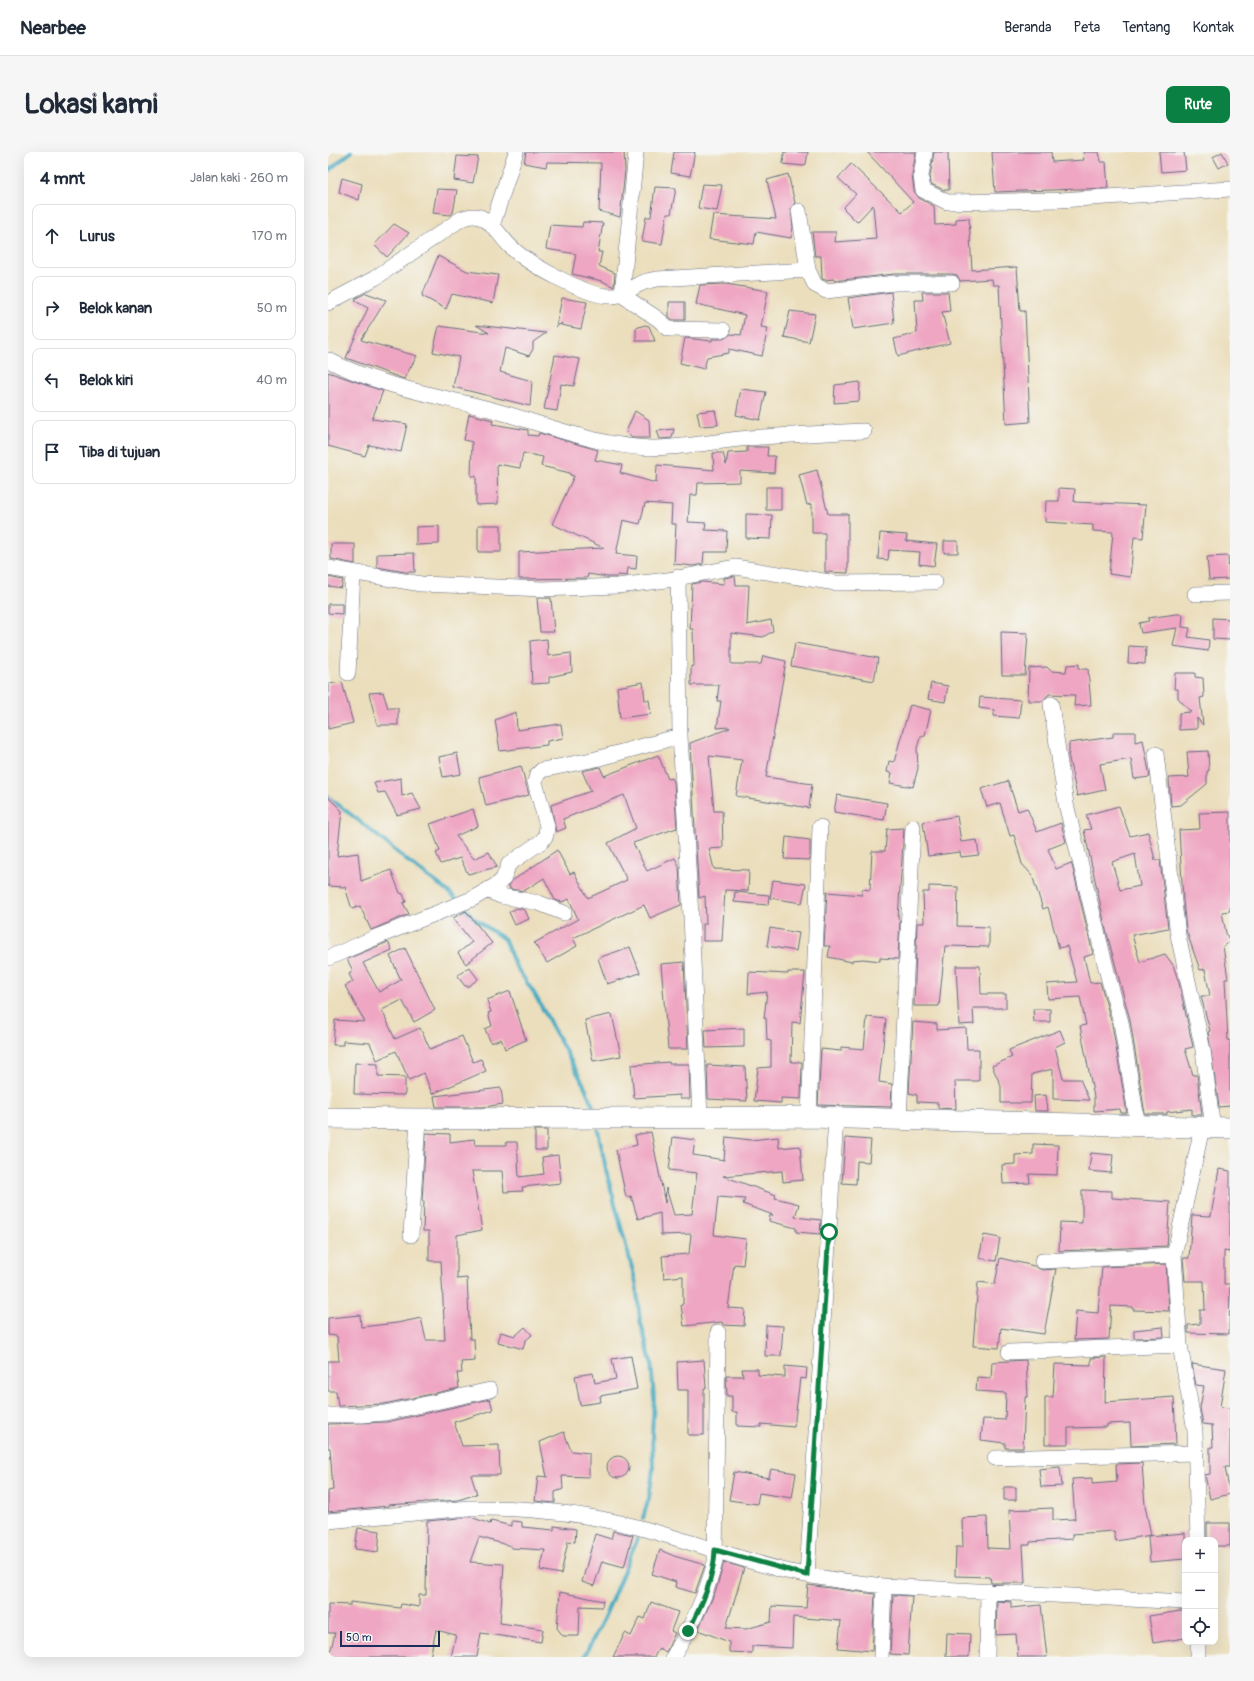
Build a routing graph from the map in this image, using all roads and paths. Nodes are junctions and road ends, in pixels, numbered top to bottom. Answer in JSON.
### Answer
{"nodes":[{"id":1,"x":516,"y":152,"type":"edge"},
{"id":2,"x":636,"y":152,"type":"edge"},
{"id":3,"x":925,"y":152,"type":"edge"},
{"id":4,"x":1230,"y":189,"type":"edge"},
{"id":5,"x":799,"y":211,"type":"dead end"},
{"id":6,"x":492,"y":226,"type":"junction"},
{"id":7,"x":808,"y":270,"type":"junction"},
{"id":8,"x":952,"y":283,"type":"dead end"},
{"id":9,"x":622,"y":295,"type":"junction"},
{"id":10,"x":328,"y":303,"type":"edge"},
{"id":11,"x":723,"y":330,"type":"dead end"},
{"id":12,"x":328,"y":360,"type":"edge"},
{"id":13,"x":864,"y":431,"type":"dead end"},
{"id":14,"x":328,"y":568,"type":"edge"},
{"id":15,"x":353,"y":573,"type":"junction"},
{"id":16,"x":678,"y":577,"type":"junction"},
{"id":17,"x":935,"y":582,"type":"dead end"},
{"id":18,"x":1230,"y":593,"type":"edge"},
{"id":19,"x":1195,"y":594,"type":"dead end"},
{"id":20,"x":348,"y":673,"type":"dead end"},
{"id":21,"x":1051,"y":704,"type":"dead end"},
{"id":22,"x":680,"y":736,"type":"junction"},
{"id":23,"x":1156,"y":754,"type":"dead end"},
{"id":24,"x":820,"y":827,"type":"dead end"},
{"id":25,"x":913,"y":827,"type":"dead end"},
{"id":26,"x":489,"y":891,"type":"junction"},
{"id":27,"x":564,"y":913,"type":"dead end"},
{"id":28,"x":328,"y":958,"type":"edge"},
{"id":29,"x":700,"y":1117,"type":"junction"},
{"id":30,"x":809,"y":1117,"type":"junction"},
{"id":31,"x":328,"y":1118,"type":"edge"},
{"id":32,"x":836,"y":1118,"type":"junction"},
{"id":33,"x":418,"y":1119,"type":"junction"},
{"id":34,"x":899,"y":1120,"type":"junction"},
{"id":35,"x":1138,"y":1126,"type":"junction"},
{"id":36,"x":1215,"y":1128,"type":"edge"},
{"id":37,"x":411,"y":1235,"type":"dead end"},
{"id":38,"x":1174,"y":1255,"type":"junction"},
{"id":39,"x":1042,"y":1261,"type":"dead end"},
{"id":40,"x":718,"y":1332,"type":"dead end"},
{"id":41,"x":1180,"y":1345,"type":"junction"},
{"id":42,"x":1009,"y":1352,"type":"dead end"},
{"id":43,"x":490,"y":1390,"type":"dead end"},
{"id":44,"x":328,"y":1415,"type":"edge"},
{"id":45,"x":1196,"y":1453,"type":"junction"},
{"id":46,"x":995,"y":1458,"type":"dead end"},
{"id":47,"x":328,"y":1521,"type":"edge"},
{"id":48,"x":1198,"y":1537,"type":"edge"},
{"id":49,"x":715,"y":1550,"type":"junction"},
{"id":50,"x":807,"y":1575,"type":"junction"},
{"id":51,"x":884,"y":1586,"type":"junction"},
{"id":52,"x":988,"y":1591,"type":"junction"},
{"id":53,"x":1182,"y":1602,"type":"edge"},
{"id":54,"x":1198,"y":1645,"type":"edge"},
{"id":55,"x":672,"y":1657,"type":"edge"},
{"id":56,"x":881,"y":1657,"type":"edge"},
{"id":57,"x":987,"y":1657,"type":"edge"},
{"id":58,"x":1198,"y":1657,"type":"edge"}],
"edges":[{"from":1,"to":6,"type":"street"},
{"from":2,"to":9,"type":"street"},
{"from":3,"to":4,"type":"street"},
{"from":5,"to":7,"type":"street"},
{"from":6,"to":9,"type":"street"},
{"from":6,"to":10,"type":"street"},
{"from":7,"to":8,"type":"street"},
{"from":7,"to":9,"type":"street"},
{"from":9,"to":11,"type":"street"},
{"from":12,"to":13,"type":"street"},
{"from":14,"to":15,"type":"street"},
{"from":15,"to":16,"type":"street"},
{"from":15,"to":20,"type":"street"},
{"from":16,"to":17,"type":"street"},
{"from":16,"to":22,"type":"street"},
{"from":18,"to":19,"type":"street"},
{"from":21,"to":35,"type":"street"},
{"from":22,"to":26,"type":"street"},
{"from":22,"to":29,"type":"street"},
{"from":23,"to":36,"type":"street"},
{"from":24,"to":30,"type":"street"},
{"from":25,"to":34,"type":"street"},
{"from":26,"to":27,"type":"street"},
{"from":26,"to":28,"type":"street"},
{"from":29,"to":30,"type":"main road"},
{"from":29,"to":33,"type":"main road"},
{"from":30,"to":32,"type":"main road"},
{"from":31,"to":33,"type":"main road"},
{"from":32,"to":34,"type":"main road"},
{"from":32,"to":50,"type":"street"},
{"from":33,"to":37,"type":"street"},
{"from":34,"to":35,"type":"main road"},
{"from":35,"to":36,"type":"main road"},
{"from":36,"to":38,"type":"street"},
{"from":38,"to":39,"type":"street"},
{"from":38,"to":41,"type":"street"},
{"from":40,"to":49,"type":"street"},
{"from":41,"to":42,"type":"street"},
{"from":41,"to":45,"type":"street"},
{"from":43,"to":44,"type":"street"},
{"from":45,"to":46,"type":"street"},
{"from":45,"to":48,"type":"street"},
{"from":47,"to":49,"type":"street"},
{"from":49,"to":50,"type":"street"},
{"from":49,"to":55,"type":"street"},
{"from":50,"to":51,"type":"street"},
{"from":51,"to":52,"type":"street"},
{"from":51,"to":56,"type":"street"},
{"from":52,"to":53,"type":"street"},
{"from":52,"to":57,"type":"street"},
{"from":54,"to":58,"type":"street"}]}
